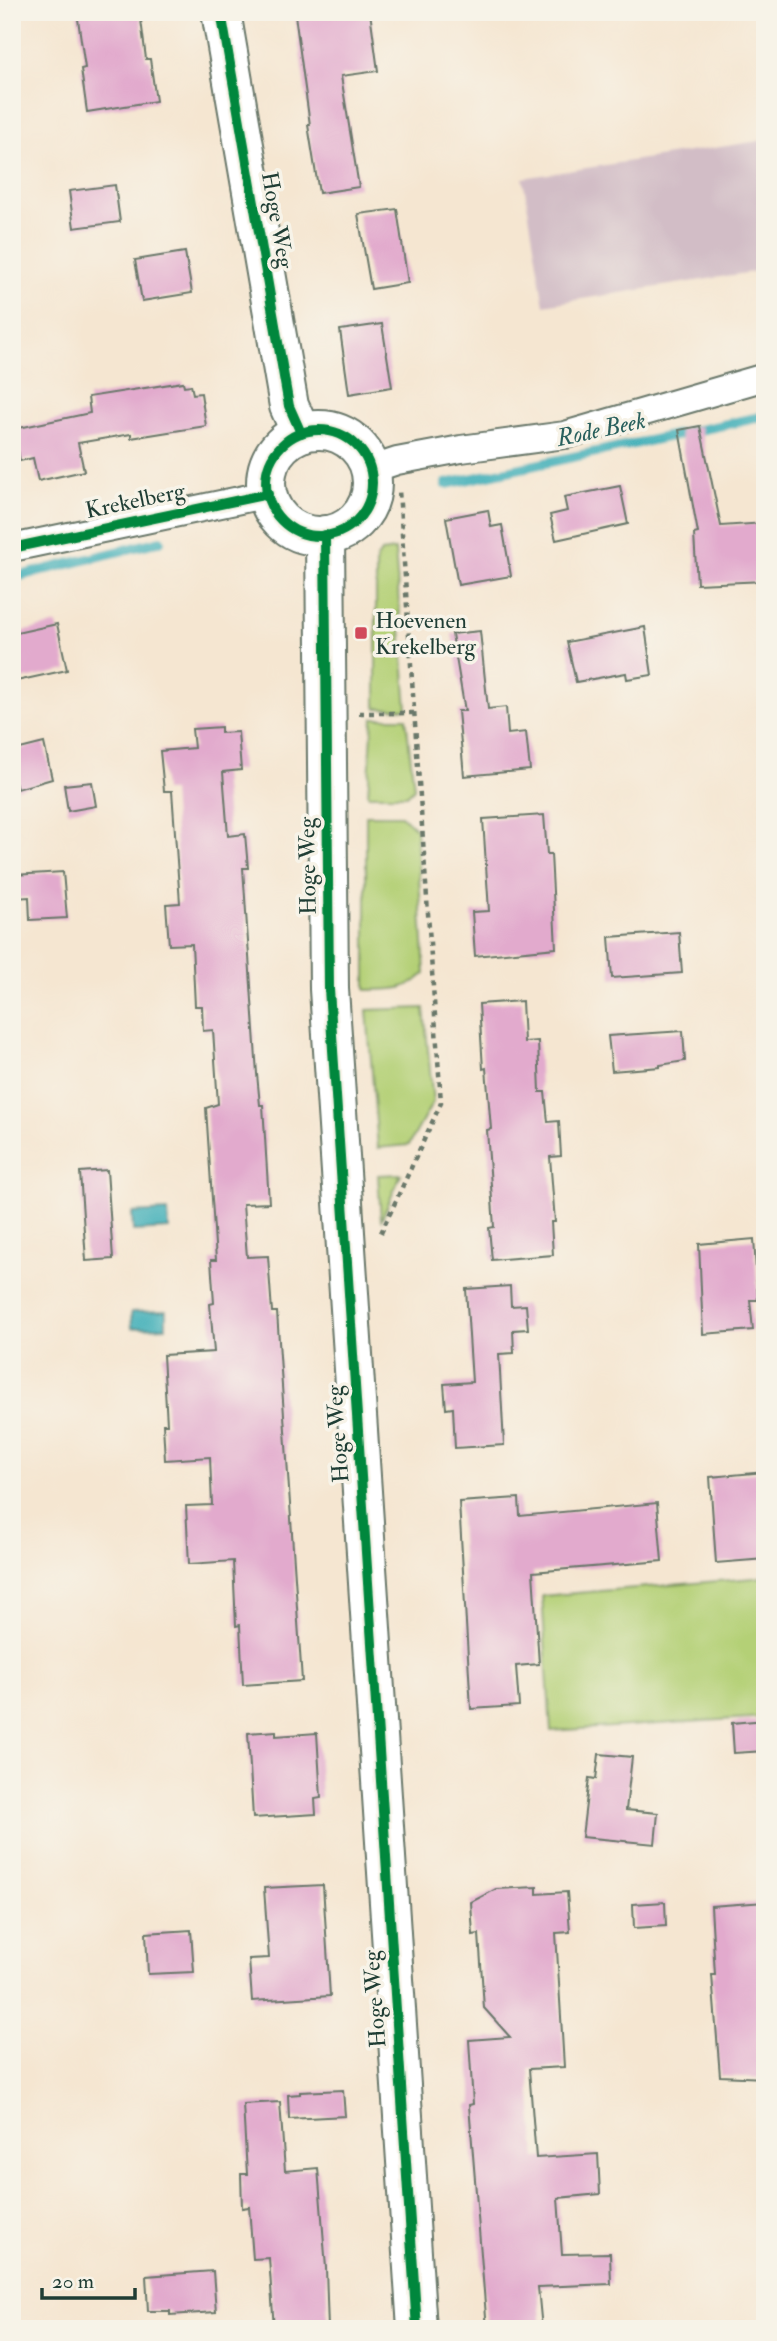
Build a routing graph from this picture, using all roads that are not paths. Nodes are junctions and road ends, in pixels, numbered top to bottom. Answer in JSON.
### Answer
{"nodes":[{"id":1,"x":221,"y":12,"type":"edge"},
{"id":2,"x":765,"y":377,"type":"edge"},
{"id":3,"x":301,"y":433,"type":"junction"},
{"id":4,"x":383,"y":466,"type":"junction"},
{"id":5,"x":268,"y":494,"type":"junction"},
{"id":6,"x":325,"y":535,"type":"junction"},
{"id":7,"x":12,"y":548,"type":"edge"},
{"id":8,"x":417,"y":2329,"type":"edge"}],
"edges":[{"from":1,"to":3,"type":"street","name":"Hoge Weg"},
{"from":2,"to":4,"type":"street"},
{"from":3,"to":4,"type":"street"},
{"from":3,"to":5,"type":"street"},
{"from":4,"to":6,"type":"street"},
{"from":5,"to":6,"type":"street"},
{"from":5,"to":7,"type":"street","name":"Krekelberg"},
{"from":6,"to":8,"type":"street","name":"Hoge Weg"}]}
